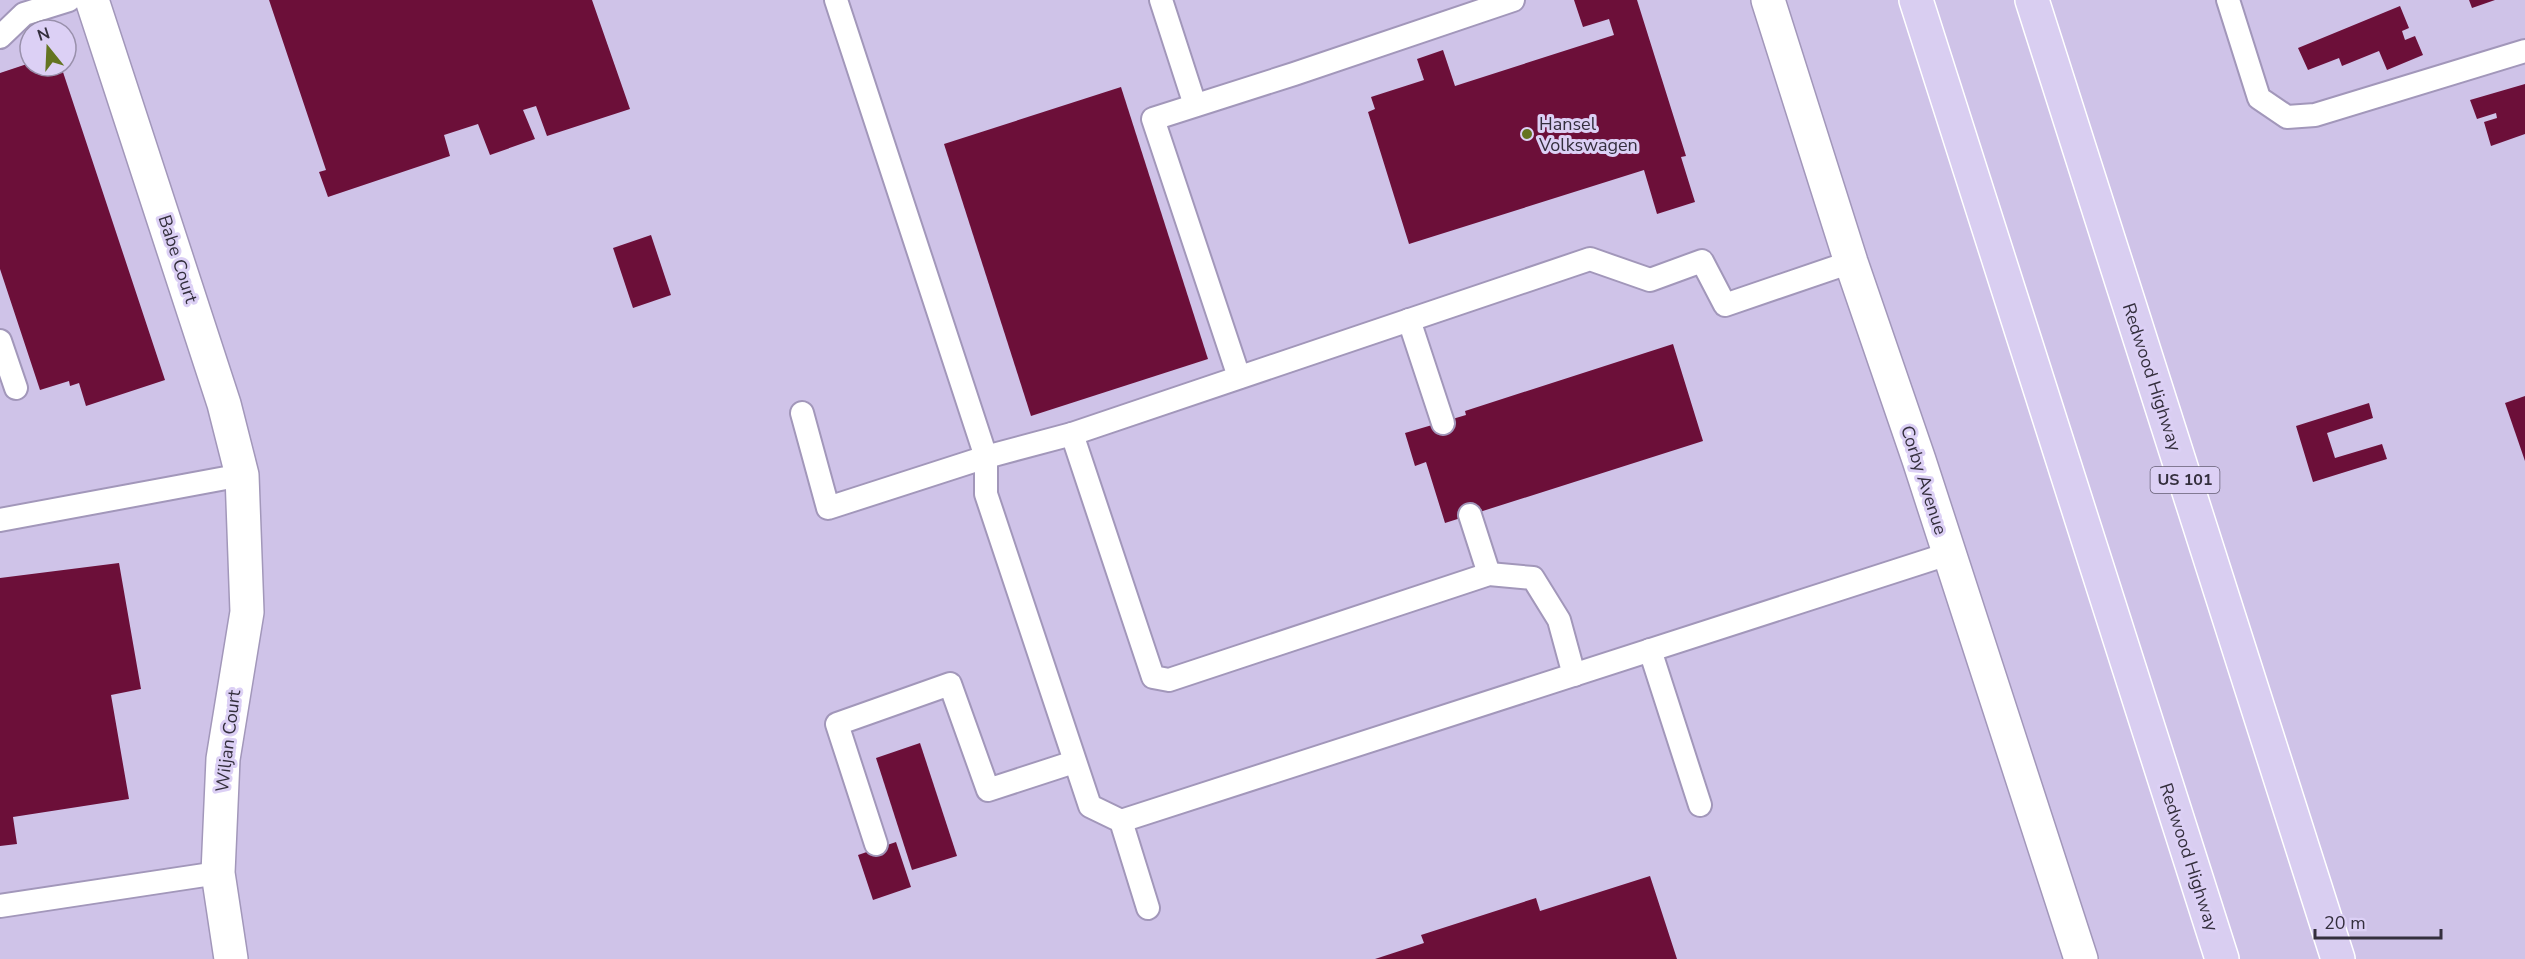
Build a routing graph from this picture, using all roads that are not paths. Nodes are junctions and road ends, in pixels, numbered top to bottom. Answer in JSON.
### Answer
{"nodes":[{"id":1,"x":69,"y":0,"type":"edge"},
{"id":2,"x":92,"y":0,"type":"edge"},
{"id":3,"x":836,"y":0,"type":"edge"},
{"id":4,"x":1161,"y":0,"type":"edge"},
{"id":5,"x":1513,"y":0,"type":"edge"},
{"id":6,"x":1768,"y":0,"type":"edge"},
{"id":7,"x":1916,"y":0,"type":"edge"},
{"id":8,"x":2032,"y":0,"type":"edge"},
{"id":9,"x":2228,"y":0,"type":"edge"},
{"id":10,"x":0,"y":37,"type":"edge"},
{"id":11,"x":2525,"y":51,"type":"edge"},
{"id":12,"x":1195,"y":105,"type":"junction"},
{"id":13,"x":1851,"y":262,"type":"junction"},
{"id":14,"x":1409,"y":320,"type":"junction"},
{"id":15,"x":0,"y":341,"type":"edge"},
{"id":16,"x":1239,"y":377,"type":"junction"},
{"id":17,"x":16,"y":388,"type":"dead end"},
{"id":18,"x":802,"y":413,"type":"dead end"},
{"id":19,"x":1443,"y":423,"type":"dead end"},
{"id":20,"x":1072,"y":434,"type":"junction"},
{"id":21,"x":986,"y":457,"type":"junction"},
{"id":22,"x":242,"y":475,"type":"junction"},
{"id":23,"x":1470,"y":515,"type":"dead end"},
{"id":24,"x":0,"y":520,"type":"edge"},
{"id":25,"x":245,"y":523,"type":"joint"},
{"id":26,"x":1948,"y":554,"type":"junction"},
{"id":27,"x":1489,"y":574,"type":"junction"},
{"id":28,"x":1650,"y":650,"type":"junction"},
{"id":29,"x":1574,"y":675,"type":"junction"},
{"id":30,"x":1074,"y":762,"type":"junction"},
{"id":31,"x":1700,"y":805,"type":"dead end"},
{"id":32,"x":1121,"y":821,"type":"junction"},
{"id":33,"x":876,"y":844,"type":"dead end"},
{"id":34,"x":218,"y":873,"type":"junction"},
{"id":35,"x":0,"y":906,"type":"edge"},
{"id":36,"x":1148,"y":908,"type":"dead end"},
{"id":37,"x":231,"y":959,"type":"edge"},
{"id":38,"x":2081,"y":959,"type":"edge"},
{"id":39,"x":2222,"y":959,"type":"edge"},
{"id":40,"x":2338,"y":959,"type":"edge"}],
"edges":[{"from":1,"to":10,"type":"lane"},
{"from":2,"to":22,"type":"street","name":"Babe Court"},
{"from":3,"to":21,"type":"lane"},
{"from":4,"to":12,"type":"lane"},
{"from":5,"to":12,"type":"lane"},
{"from":6,"to":13,"type":"street","name":"Corby Avenue"},
{"from":7,"to":39,"type":"highway","name":"Redwood Highway"},
{"from":8,"to":40,"type":"highway","name":"Redwood Highway","number":"US 101"},
{"from":9,"to":11,"type":"lane"},
{"from":12,"to":16,"type":"lane"},
{"from":13,"to":14,"type":"lane"},
{"from":13,"to":26,"type":"street","name":"Corby Avenue"},
{"from":14,"to":16,"type":"lane"},
{"from":14,"to":19,"type":"lane"},
{"from":15,"to":17,"type":"lane"},
{"from":16,"to":20,"type":"lane"},
{"from":18,"to":21,"type":"lane"},
{"from":20,"to":21,"type":"lane"},
{"from":20,"to":27,"type":"lane"},
{"from":21,"to":30,"type":"lane"},
{"from":22,"to":24,"type":"lane"},
{"from":22,"to":25,"type":"street","name":"Babe Court"},
{"from":23,"to":27,"type":"lane"},
{"from":25,"to":34,"type":"street","name":"Wiljan Court"},
{"from":26,"to":28,"type":"lane"},
{"from":26,"to":38,"type":"street","name":"Corby Avenue"},
{"from":27,"to":29,"type":"lane"},
{"from":28,"to":29,"type":"lane"},
{"from":28,"to":31,"type":"lane"},
{"from":29,"to":32,"type":"lane"},
{"from":30,"to":32,"type":"lane"},
{"from":30,"to":33,"type":"lane"},
{"from":32,"to":36,"type":"lane"},
{"from":34,"to":35,"type":"lane"},
{"from":34,"to":37,"type":"street","name":"Wiljan Court"}]}
